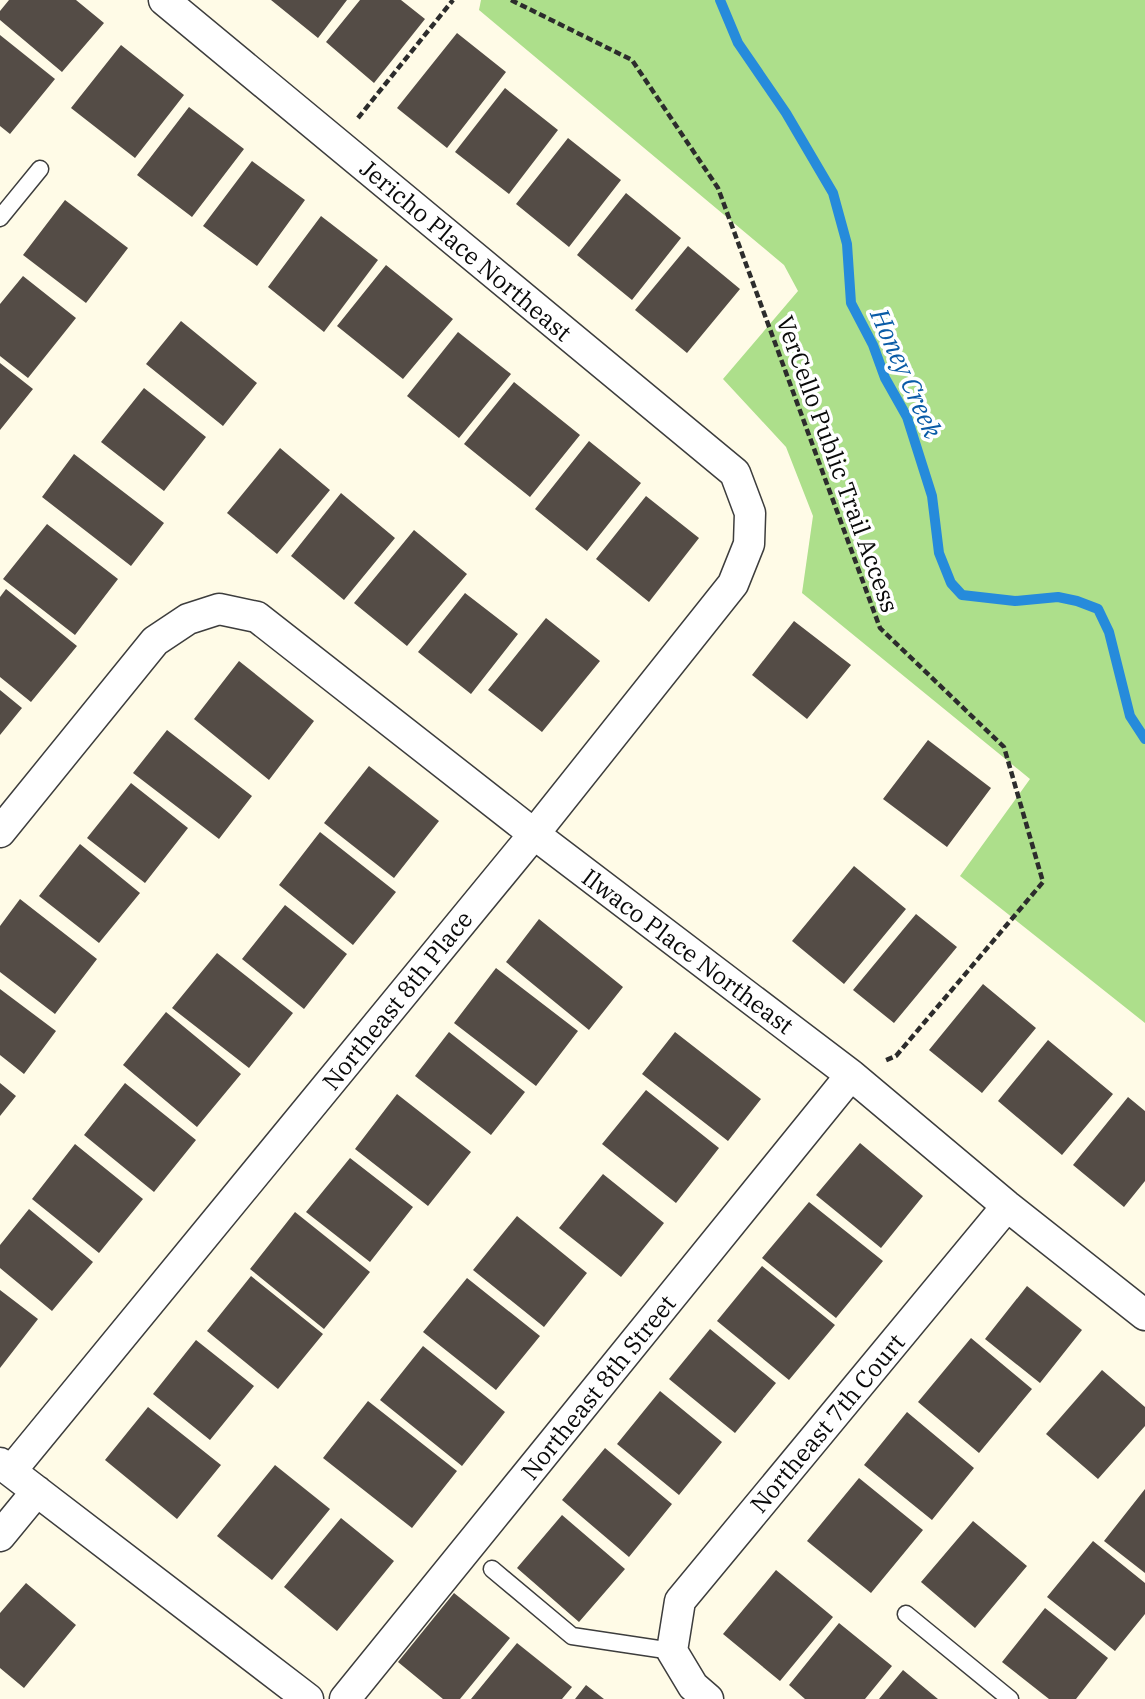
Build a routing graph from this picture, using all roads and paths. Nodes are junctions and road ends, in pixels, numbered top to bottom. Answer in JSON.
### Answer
{"nodes":[{"id":1,"x":164,"y":0,"type":"edge"},
{"id":2,"x":453,"y":0,"type":"edge"},
{"id":3,"x":510,"y":0,"type":"edge"},
{"id":4,"x":338,"y":143,"type":"junction"},
{"id":5,"x":40,"y":169,"type":"dead end"},
{"id":6,"x":0,"y":218,"type":"edge"},
{"id":7,"x":750,"y":513,"type":"joint"},
{"id":8,"x":0,"y":832,"type":"edge"},
{"id":9,"x":534,"y":834,"type":"junction"},
{"id":10,"x":851,"y":1075,"type":"junction"},
{"id":11,"x":1007,"y":1206,"type":"junction"},
{"id":12,"x":1145,"y":1315,"type":"edge"},
{"id":13,"x":6,"y":1467,"type":"edge"},
{"id":14,"x":37,"y":1491,"type":"junction"},
{"id":15,"x":0,"y":1536,"type":"edge"},
{"id":16,"x":492,"y":1569,"type":"dead end"},
{"id":17,"x":906,"y":1614,"type":"dead end"},
{"id":18,"x":672,"y":1651,"type":"junction"},
{"id":19,"x":308,"y":1699,"type":"edge"},
{"id":20,"x":345,"y":1699,"type":"edge"},
{"id":21,"x":708,"y":1699,"type":"edge"},
{"id":22,"x":1010,"y":1699,"type":"edge"}],
"edges":[{"from":1,"to":4,"type":"street","name":"Jericho Place Northeast"},
{"from":2,"to":4,"type":"path"},
{"from":3,"to":10,"type":"path","name":"VerCello Public Trail Access"},
{"from":4,"to":7,"type":"street","name":"Jericho Place Northeast"},
{"from":5,"to":6,"type":"lane"},
{"from":7,"to":9,"type":"street","name":"Northeast 8th Place"},
{"from":8,"to":9,"type":"street","name":"Ilwaco Place Northeast"},
{"from":9,"to":10,"type":"street","name":"Ilwaco Place Northeast"},
{"from":9,"to":13,"type":"street","name":"Northeast 8th Place"},
{"from":10,"to":11,"type":"street","name":"Ilwaco Place Northeast"},
{"from":10,"to":20,"type":"street","name":"Northeast 8th Street"},
{"from":11,"to":12,"type":"street","name":"Ilwaco Place Northeast"},
{"from":11,"to":18,"type":"street","name":"Northeast 7th Court"},
{"from":13,"to":14,"type":"street"},
{"from":14,"to":15,"type":"street"},
{"from":14,"to":19,"type":"street"},
{"from":16,"to":18,"type":"lane"},
{"from":17,"to":22,"type":"lane"},
{"from":18,"to":21,"type":"street"}]}
